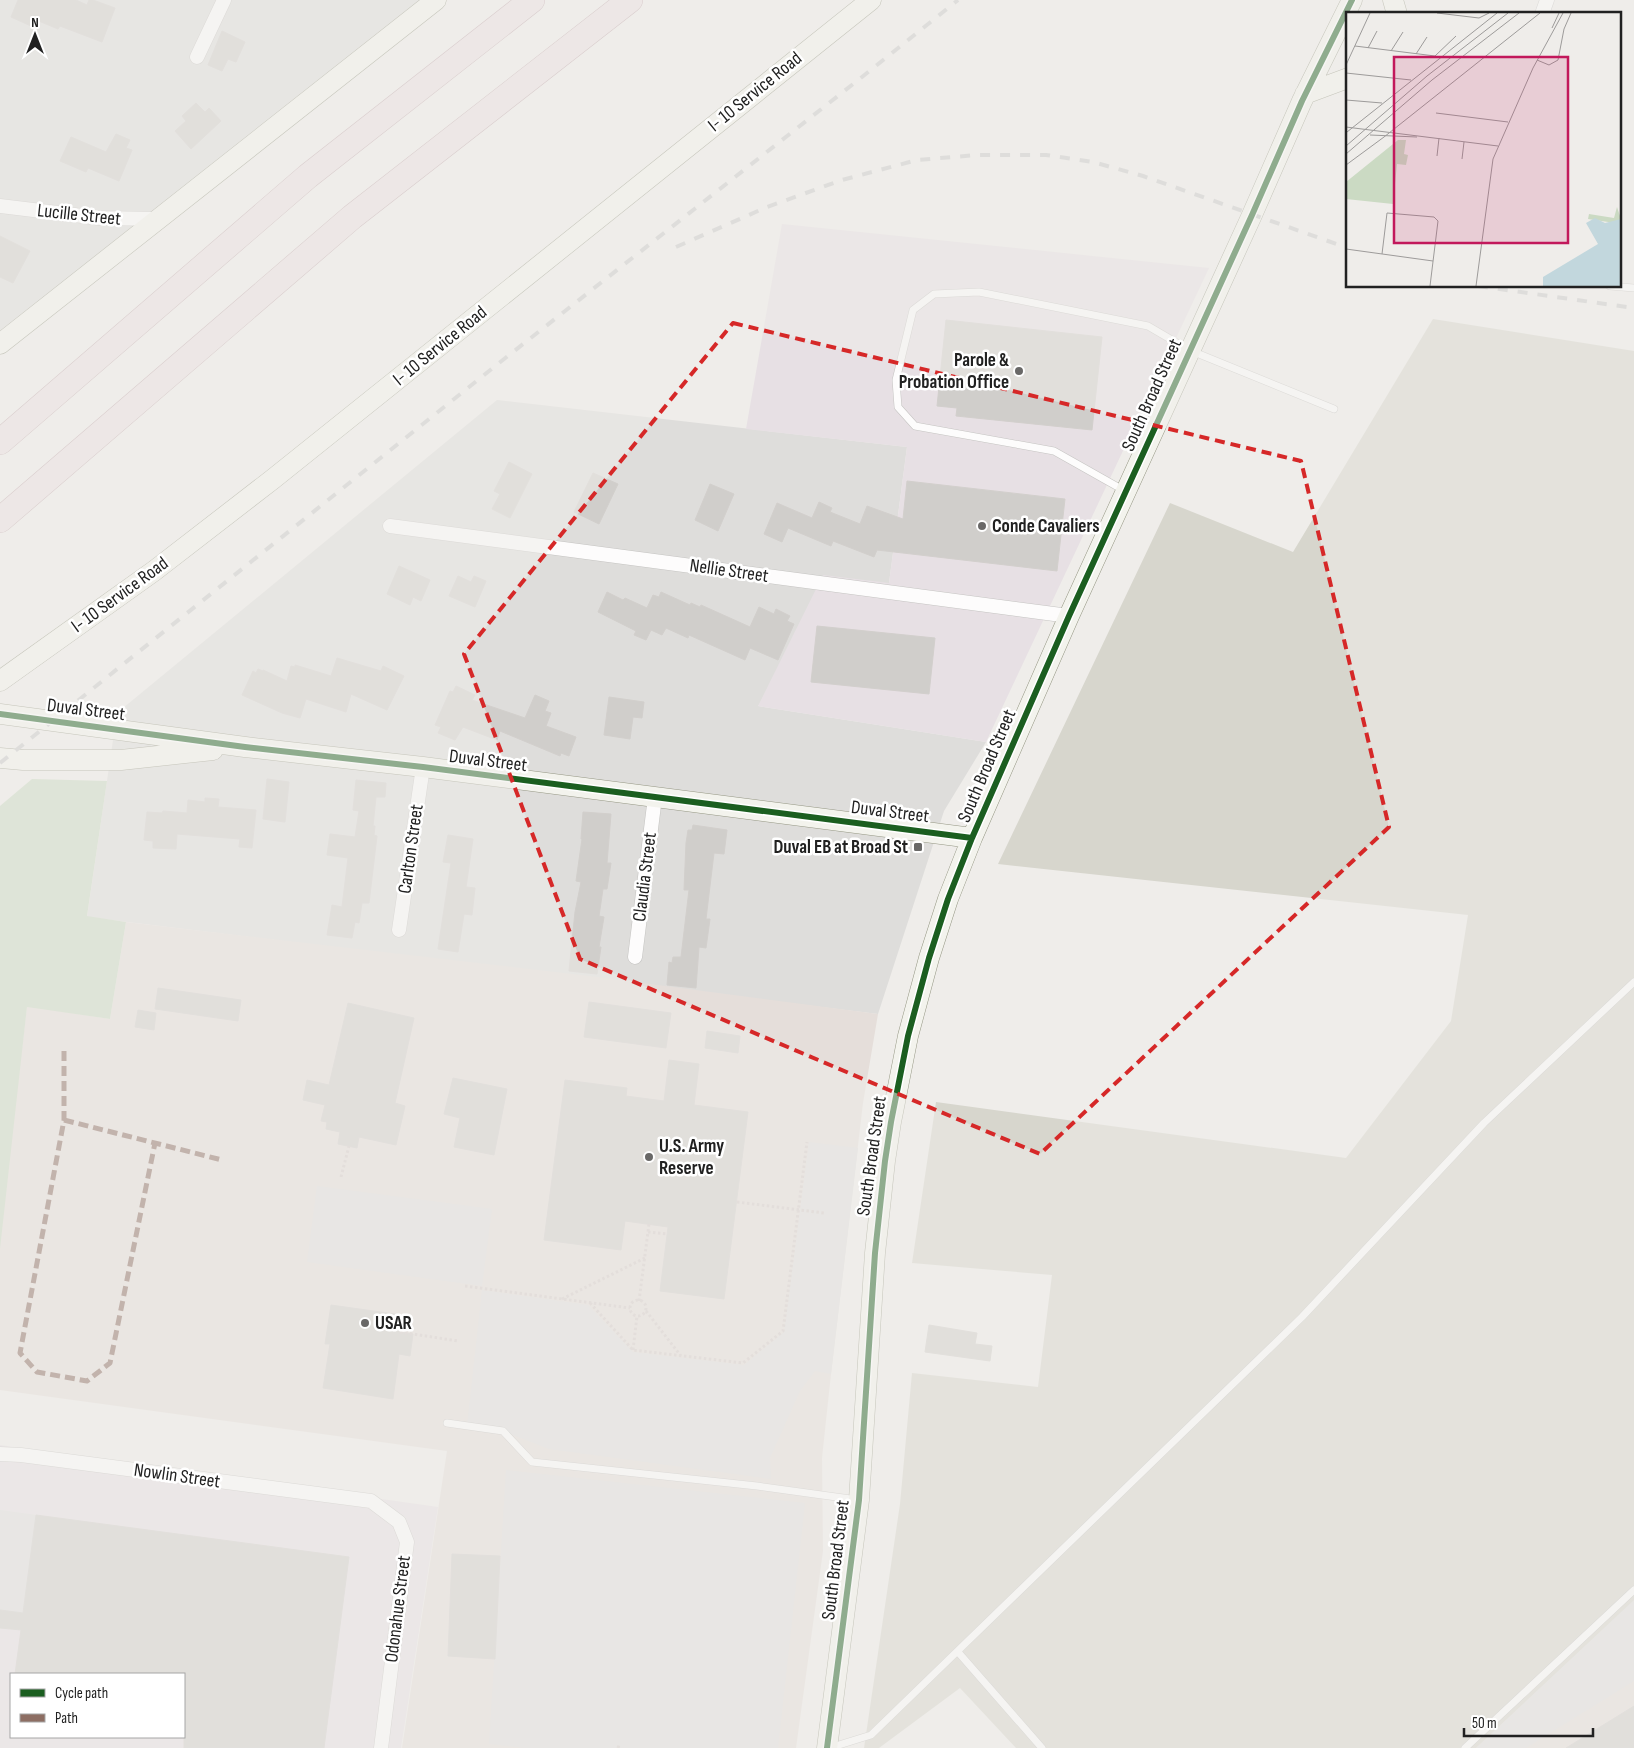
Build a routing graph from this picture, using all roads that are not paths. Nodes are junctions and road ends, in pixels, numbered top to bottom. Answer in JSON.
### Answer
{"nodes":[{"id":1,"x":224,"y":0,"type":"edge"},
{"id":2,"x":436,"y":0,"type":"edge"},
{"id":3,"x":532,"y":0,"type":"edge"},
{"id":4,"x":630,"y":0,"type":"edge"},
{"id":5,"x":871,"y":0,"type":"edge"},
{"id":6,"x":1547,"y":0,"type":"edge"},
{"id":7,"x":1543,"y":12,"type":"edge"},
{"id":8,"x":1346,"y":22,"type":"edge"},
{"id":9,"x":1342,"y":36,"type":"edge"},
{"id":10,"x":197,"y":57,"type":"dead end"},
{"id":11,"x":1346,"y":79,"type":"edge"},
{"id":12,"x":1305,"y":94,"type":"junction"},
{"id":13,"x":0,"y":206,"type":"edge"},
{"id":14,"x":158,"y":219,"type":"junction"},
{"id":15,"x":0,"y":344,"type":"edge"},
{"id":16,"x":1189,"y":350,"type":"junction"},
{"id":17,"x":1334,"y":409,"type":"dead end"},
{"id":18,"x":0,"y":442,"type":"edge"},
{"id":19,"x":1125,"y":491,"type":"junction"},
{"id":20,"x":0,"y":520,"type":"edge"},
{"id":21,"x":390,"y":526,"type":"dead end"},
{"id":22,"x":1068,"y":616,"type":"junction"},
{"id":23,"x":0,"y":681,"type":"edge"},
{"id":24,"x":0,"y":714,"type":"edge"},
{"id":25,"x":245,"y":747,"type":"junction"},
{"id":26,"x":0,"y":758,"type":"edge"},
{"id":27,"x":423,"y":767,"type":"junction"},
{"id":28,"x":655,"y":797,"type":"junction"},
{"id":29,"x":972,"y":838,"type":"junction"},
{"id":30,"x":400,"y":930,"type":"dead end"},
{"id":31,"x":635,"y":957,"type":"dead end"},
{"id":32,"x":1634,"y":982,"type":"edge"},
{"id":33,"x":447,"y":1423,"type":"dead end"},
{"id":34,"x":0,"y":1454,"type":"edge"},
{"id":35,"x":354,"y":1499,"type":"joint"},
{"id":36,"x":859,"y":1500,"type":"junction"},
{"id":37,"x":1634,"y":1590,"type":"edge"},
{"id":38,"x":958,"y":1652,"type":"junction"},
{"id":39,"x":381,"y":1748,"type":"edge"},
{"id":40,"x":828,"y":1748,"type":"edge"},
{"id":41,"x":1042,"y":1748,"type":"edge"},
{"id":42,"x":1465,"y":1748,"type":"edge"}],
"edges":[{"from":1,"to":10,"type":"street"},
{"from":2,"to":14,"type":"street"},
{"from":3,"to":18,"type":"highway"},
{"from":4,"to":20,"type":"highway"},
{"from":5,"to":23,"type":"street","name":"I- 10 Service Road"},
{"from":6,"to":7,"type":"street"},
{"from":8,"to":9,"type":"street","name":"South Broad Street"},
{"from":9,"to":12,"type":"street","name":"South Broad Street"},
{"from":11,"to":12,"type":"street"},
{"from":12,"to":16,"type":"street","name":"South Broad Street"},
{"from":13,"to":14,"type":"street","name":"Lucille Street"},
{"from":14,"to":15,"type":"street"},
{"from":16,"to":17,"type":"lane"},
{"from":16,"to":19,"type":"street","name":"South Broad Street"},
{"from":16,"to":19,"type":"lane"},
{"from":19,"to":22,"type":"street","name":"South Broad Street"},
{"from":21,"to":22,"type":"street","name":"Nellie Street"},
{"from":22,"to":29,"type":"street","name":"South Broad Street"},
{"from":24,"to":25,"type":"street","name":"Duval Street"},
{"from":25,"to":26,"type":"street","name":"Duval Street"},
{"from":25,"to":27,"type":"street","name":"Duval Street"},
{"from":27,"to":28,"type":"street","name":"Duval Street"},
{"from":27,"to":30,"type":"street","name":"Carlton Street"},
{"from":28,"to":29,"type":"street","name":"Duval Street"},
{"from":28,"to":31,"type":"street","name":"Claudia Street"},
{"from":29,"to":36,"type":"street","name":"South Broad Street"},
{"from":32,"to":38,"type":"lane"},
{"from":33,"to":36,"type":"lane"},
{"from":34,"to":35,"type":"street","name":"Nowlin Street"},
{"from":35,"to":39,"type":"street","name":"Odonahue Street"},
{"from":36,"to":40,"type":"street","name":"South Broad Street"},
{"from":37,"to":42,"type":"lane"},
{"from":38,"to":40,"type":"lane"},
{"from":38,"to":41,"type":"lane"}]}
